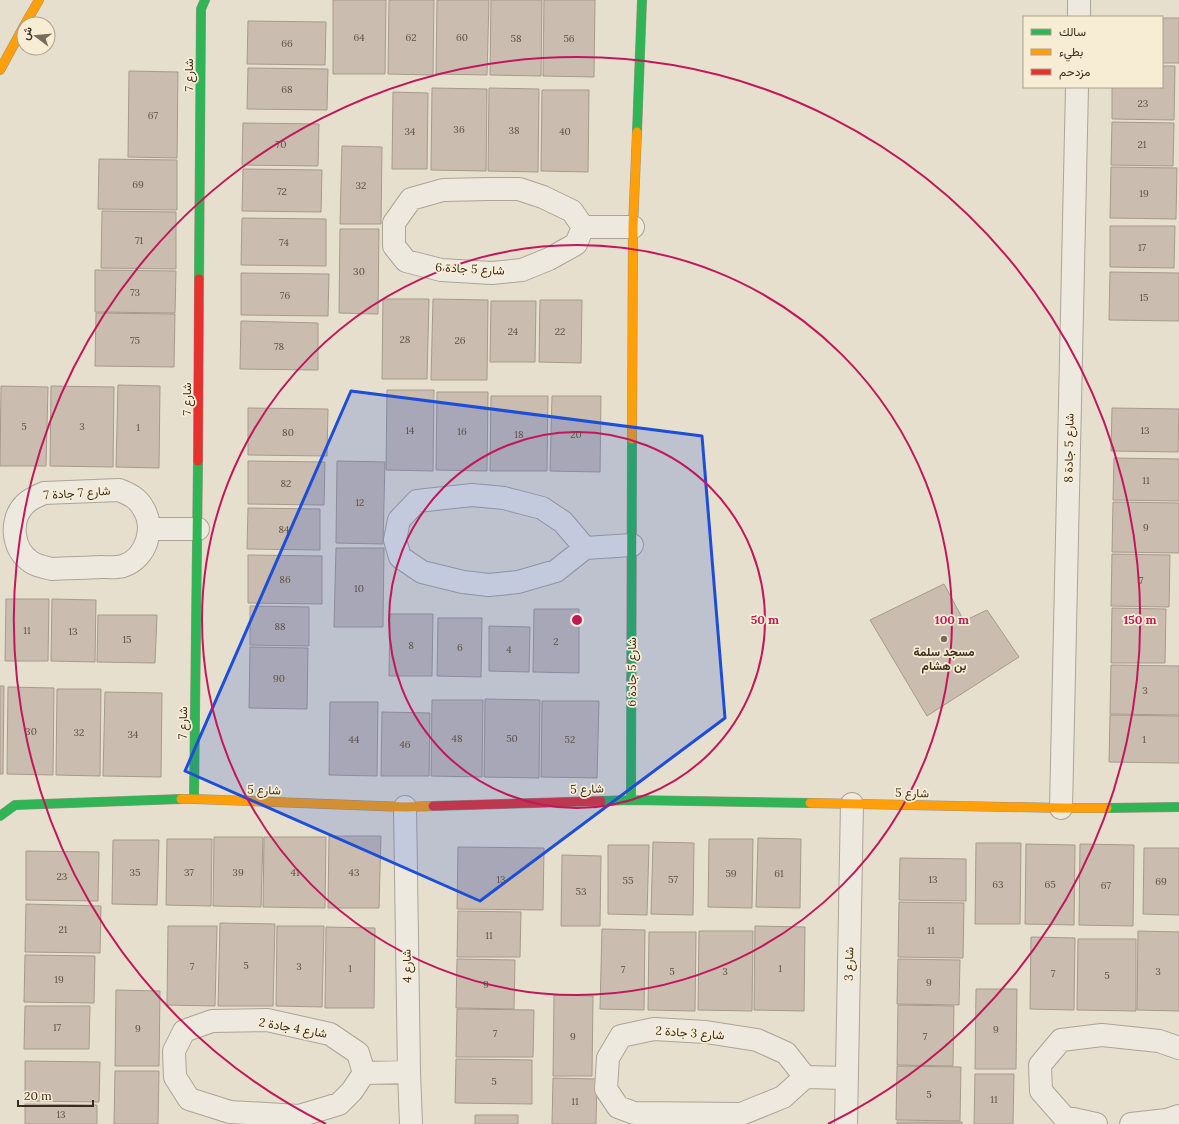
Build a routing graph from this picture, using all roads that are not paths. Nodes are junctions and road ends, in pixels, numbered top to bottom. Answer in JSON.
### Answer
{"nodes":[{"id":1,"x":39,"y":0,"type":"edge"},
{"id":2,"x":205,"y":0,"type":"edge"},
{"id":3,"x":642,"y":0,"type":"edge"},
{"id":4,"x":1079,"y":0,"type":"edge"},
{"id":5,"x":30,"y":16,"type":"edge"},
{"id":6,"x":1079,"y":16,"type":"edge"},
{"id":7,"x":16,"y":41,"type":"edge"},
{"id":8,"x":0,"y":70,"type":"edge"},
{"id":9,"x":1077,"y":88,"type":"edge"},
{"id":10,"x":583,"y":227,"type":"junction"},
{"id":11,"x":633,"y":227,"type":"junction"},
{"id":12,"x":149,"y":529,"type":"junction"},
{"id":13,"x":198,"y":529,"type":"junction"},
{"id":14,"x":632,"y":545,"type":"junction"},
{"id":15,"x":585,"y":548,"type":"junction"},
{"id":16,"x":194,"y":799,"type":"junction"},
{"id":17,"x":631,"y":800,"type":"junction"},
{"id":18,"x":852,"y":804,"type":"junction"},
{"id":19,"x":405,"y":807,"type":"junction"},
{"id":20,"x":1179,"y":807,"type":"edge"},
{"id":21,"x":1061,"y":808,"type":"junction"},
{"id":22,"x":0,"y":816,"type":"edge"},
{"id":23,"x":1179,"y":1048,"type":"edge"},
{"id":24,"x":409,"y":1072,"type":"junction"},
{"id":25,"x":364,"y":1073,"type":"junction"},
{"id":26,"x":805,"y":1078,"type":"junction"},
{"id":27,"x":847,"y":1078,"type":"junction"},
{"id":28,"x":1179,"y":1116,"type":"edge"},
{"id":29,"x":411,"y":1124,"type":"edge"},
{"id":30,"x":846,"y":1124,"type":"edge"},
{"id":31,"x":1096,"y":1124,"type":"edge"},
{"id":32,"x":1131,"y":1124,"type":"edge"}],
"edges":[{"from":1,"to":5,"type":"street"},
{"from":2,"to":13,"type":"street","name":"شارع 7"},
{"from":3,"to":11,"type":"street","name":"شارع 5 جادة 6"},
{"from":4,"to":6,"type":"street"},
{"from":7,"to":8,"type":"street"},
{"from":9,"to":21,"type":"street","name":"شارع 5 جادة 8"},
{"from":10,"to":10,"type":"street","name":"شارع 5 جادة 6"},
{"from":10,"to":11,"type":"street"},
{"from":11,"to":14,"type":"street","name":"شارع 5 جادة 6"},
{"from":12,"to":12,"type":"street","name":"شارع 7 جادة 7"},
{"from":12,"to":13,"type":"street"},
{"from":13,"to":16,"type":"street","name":"شارع 7"},
{"from":14,"to":15,"type":"street"},
{"from":14,"to":17,"type":"street","name":"شارع 5 جادة 6"},
{"from":15,"to":15,"type":"street"},
{"from":16,"to":19,"type":"street","name":"شارع 5"},
{"from":16,"to":22,"type":"street","name":"شارع 5"},
{"from":17,"to":18,"type":"street","name":"شارع 5"},
{"from":17,"to":19,"type":"street","name":"شارع 5"},
{"from":18,"to":21,"type":"street","name":"شارع 5"},
{"from":18,"to":27,"type":"street","name":"شارع 3"},
{"from":19,"to":24,"type":"street","name":"شارع 4"},
{"from":20,"to":21,"type":"street","name":"شارع 5"},
{"from":23,"to":31,"type":"street"},
{"from":24,"to":25,"type":"street"},
{"from":24,"to":29,"type":"street","name":"شارع 4"},
{"from":25,"to":25,"type":"street","name":"شارع 4 جادة 2"},
{"from":26,"to":26,"type":"street","name":"شارع 3 جادة 2"},
{"from":26,"to":27,"type":"street"},
{"from":27,"to":30,"type":"street","name":"شارع 3"},
{"from":28,"to":32,"type":"street"}]}
